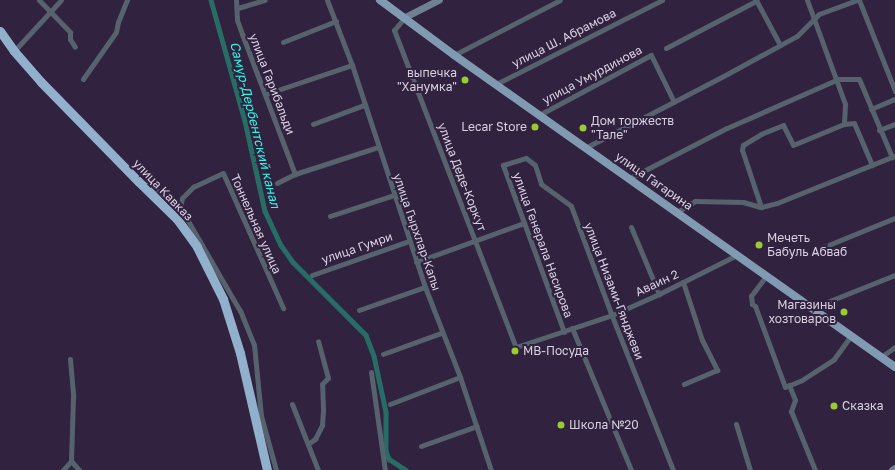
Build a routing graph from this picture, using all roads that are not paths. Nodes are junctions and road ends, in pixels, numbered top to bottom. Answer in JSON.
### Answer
{"nodes":[{"id":1,"x":39,"y":0,"type":"edge"},
{"id":2,"x":61,"y":0,"type":"edge"},
{"id":3,"x":127,"y":0,"type":"edge"},
{"id":4,"x":236,"y":0,"type":"edge"},
{"id":5,"x":265,"y":0,"type":"edge"},
{"id":6,"x":327,"y":0,"type":"edge"},
{"id":7,"x":380,"y":0,"type":"edge"},
{"id":8,"x":439,"y":0,"type":"edge"},
{"id":9,"x":560,"y":0,"type":"edge"},
{"id":10,"x":662,"y":0,"type":"edge"},
{"id":11,"x":807,"y":0,"type":"edge"},
{"id":12,"x":858,"y":0,"type":"edge"},
{"id":13,"x":756,"y":1,"type":"edge"},
{"id":14,"x":238,"y":8,"type":"junction"},
{"id":15,"x":50,"y":12,"type":"junction"},
{"id":16,"x":405,"y":18,"type":"junction"},
{"id":17,"x":814,"y":18,"type":"junction"},
{"id":18,"x":336,"y":22,"type":"junction"},
{"id":19,"x":0,"y":31,"type":"edge"},
{"id":20,"x":3,"y":42,"type":"edge"},
{"id":21,"x":283,"y":42,"type":"dead end"},
{"id":22,"x":780,"y":45,"type":"junction"},
{"id":23,"x":74,"y":47,"type":"dead end"},
{"id":24,"x":666,"y":48,"type":"dead end"},
{"id":25,"x":14,"y":51,"type":"junction"},
{"id":26,"x":454,"y":55,"type":"junction"},
{"id":27,"x":352,"y":65,"type":"junction"},
{"id":28,"x":83,"y":79,"type":"dead end"},
{"id":29,"x":838,"y":79,"type":"junction"},
{"id":30,"x":496,"y":84,"type":"junction"},
{"id":31,"x":895,"y":91,"type":"edge"},
{"id":32,"x":266,"y":94,"type":"junction"},
{"id":33,"x":895,"y":99,"type":"edge"},
{"id":34,"x":674,"y":102,"type":"junction"},
{"id":35,"x":364,"y":105,"type":"junction"},
{"id":36,"x":871,"y":109,"type":"junction"},
{"id":37,"x":539,"y":115,"type":"junction"},
{"id":38,"x":313,"y":124,"type":"dead end"},
{"id":39,"x":844,"y":124,"type":"junction"},
{"id":40,"x":895,"y":124,"type":"edge"},
{"id":41,"x":879,"y":130,"type":"junction"},
{"id":42,"x":378,"y":147,"type":"junction"},
{"id":43,"x":585,"y":148,"type":"junction"},
{"id":44,"x":894,"y":156,"type":"edge"},
{"id":45,"x":503,"y":165,"type":"joint"},
{"id":46,"x":872,"y":165,"type":"junction"},
{"id":47,"x":295,"y":174,"type":"junction"},
{"id":48,"x":628,"y":178,"type":"junction"},
{"id":49,"x":138,"y":181,"type":"junction"},
{"id":50,"x":277,"y":183,"type":"dead end"},
{"id":51,"x":394,"y":195,"type":"junction"},
{"id":52,"x":180,"y":207,"type":"junction"},
{"id":53,"x":761,"y":207,"type":"junction"},
{"id":54,"x":677,"y":212,"type":"junction"},
{"id":55,"x":330,"y":216,"type":"dead end"},
{"id":56,"x":895,"y":218,"type":"edge"},
{"id":57,"x":524,"y":223,"type":"junction"},
{"id":58,"x":631,"y":227,"type":"dead end"},
{"id":59,"x":409,"y":241,"type":"junction"},
{"id":60,"x":475,"y":241,"type":"junction"},
{"id":61,"x":821,"y":248,"type":"dead end"},
{"id":62,"x":737,"y":255,"type":"junction"},
{"id":63,"x":416,"y":262,"type":"junction"},
{"id":64,"x":312,"y":275,"type":"dead end"},
{"id":65,"x":895,"y":275,"type":"edge"},
{"id":66,"x":766,"y":276,"type":"junction"},
{"id":67,"x":683,"y":282,"type":"junction"},
{"id":68,"x":425,"y":287,"type":"junction"},
{"id":69,"x":659,"y":294,"type":"junction"},
{"id":70,"x":283,"y":308,"type":"dead end"},
{"id":71,"x":812,"y":308,"type":"junction"},
{"id":72,"x":359,"y":310,"type":"dead end"},
{"id":73,"x":612,"y":315,"type":"junction"},
{"id":74,"x":572,"y":328,"type":"junction"},
{"id":75,"x":564,"y":332,"type":"junction"},
{"id":76,"x":442,"y":333,"type":"junction"},
{"id":77,"x":851,"y":336,"type":"junction"},
{"id":78,"x":318,"y":341,"type":"dead end"},
{"id":79,"x":895,"y":347,"type":"edge"},
{"id":80,"x":516,"y":348,"type":"joint"},
{"id":81,"x":383,"y":354,"type":"dead end"},
{"id":82,"x":881,"y":357,"type":"junction"},
{"id":83,"x":70,"y":359,"type":"dead end"},
{"id":84,"x":895,"y":367,"type":"edge"},
{"id":85,"x":371,"y":372,"type":"dead end"},
{"id":86,"x":460,"y":377,"type":"junction"},
{"id":87,"x":684,"y":384,"type":"dead end"},
{"id":88,"x":787,"y":386,"type":"junction"},
{"id":89,"x":292,"y":404,"type":"dead end"},
{"id":90,"x":390,"y":404,"type":"dead end"},
{"id":91,"x":736,"y":424,"type":"dead end"},
{"id":92,"x":477,"y":426,"type":"junction"},
{"id":93,"x":308,"y":444,"type":"junction"},
{"id":94,"x":421,"y":446,"type":"dead end"},
{"id":95,"x":71,"y":461,"type":"junction"},
{"id":96,"x":895,"y":468,"type":"edge"},
{"id":97,"x":63,"y":470,"type":"edge"},
{"id":98,"x":79,"y":470,"type":"edge"},
{"id":99,"x":267,"y":470,"type":"edge"},
{"id":100,"x":276,"y":470,"type":"edge"},
{"id":101,"x":318,"y":470,"type":"edge"},
{"id":102,"x":385,"y":470,"type":"edge"},
{"id":103,"x":491,"y":470,"type":"edge"},
{"id":104,"x":631,"y":470,"type":"edge"},
{"id":105,"x":673,"y":470,"type":"edge"},
{"id":106,"x":750,"y":470,"type":"edge"},
{"id":107,"x":815,"y":470,"type":"edge"},
{"id":108,"x":892,"y":470,"type":"edge"}],
"edges":[{"from":1,"to":15,"type":"street"},
{"from":2,"to":15,"type":"street"},
{"from":3,"to":28,"type":"street"},
{"from":4,"to":14,"type":"street","name":"улица Гарибальди"},
{"from":5,"to":14,"type":"street"},
{"from":6,"to":18,"type":"street","name":"улица Гырхлар-Капы"},
{"from":7,"to":16,"type":"main road","name":"улица Гагарина"},
{"from":8,"to":16,"type":"street"},
{"from":9,"to":26,"type":"street"},
{"from":10,"to":30,"type":"street","name":"улица Ш. Абрамова"},
{"from":11,"to":17,"type":"street"},
{"from":12,"to":17,"type":"street"},
{"from":12,"to":31,"type":"street"},
{"from":13,"to":22,"type":"street"},
{"from":13,"to":24,"type":"street"},
{"from":14,"to":32,"type":"street","name":"улица Гарибальди"},
{"from":15,"to":23,"type":"street"},
{"from":15,"to":25,"type":"street"},
{"from":16,"to":26,"type":"main road","name":"улица Гагарина"},
{"from":16,"to":60,"type":"street","name":"улица Деде-Коркут"},
{"from":17,"to":22,"type":"street"},
{"from":17,"to":29,"type":"street"},
{"from":18,"to":21,"type":"street"},
{"from":18,"to":27,"type":"street","name":"улица Гырхлар-Капы"},
{"from":19,"to":20,"type":"highway","name":"улица Кавказ"},
{"from":20,"to":25,"type":"highway","name":"улица Кавказ"},
{"from":22,"to":34,"type":"street"},
{"from":25,"to":49,"type":"highway","name":"улица Кавказ"},
{"from":26,"to":30,"type":"main road","name":"улица Гагарина"},
{"from":27,"to":32,"type":"street"},
{"from":27,"to":35,"type":"street","name":"улица Гырхлар-Капы"},
{"from":29,"to":36,"type":"street"},
{"from":29,"to":39,"type":"street"},
{"from":29,"to":48,"type":"street"},
{"from":30,"to":37,"type":"main road","name":"улица Гагарина"},
{"from":32,"to":47,"type":"street","name":"улица Гарибальди"},
{"from":33,"to":36,"type":"street"},
{"from":34,"to":37,"type":"street","name":"улица Умурдинова"},
{"from":34,"to":43,"type":"street"},
{"from":35,"to":38,"type":"street"},
{"from":35,"to":42,"type":"street","name":"улица Гырхлар-Капы"},
{"from":36,"to":41,"type":"street"},
{"from":37,"to":43,"type":"main road","name":"улица Гагарина"},
{"from":39,"to":46,"type":"street"},
{"from":39,"to":53,"type":"street"},
{"from":40,"to":41,"type":"street"},
{"from":41,"to":44,"type":"street"},
{"from":42,"to":47,"type":"street"},
{"from":42,"to":51,"type":"street","name":"улица Гырхлар-Капы"},
{"from":43,"to":48,"type":"main road","name":"улица Гагарина"},
{"from":44,"to":46,"type":"street"},
{"from":45,"to":57,"type":"street","name":"улица Генерала Насирова"},
{"from":45,"to":73,"type":"street","name":"улица Низами-Гянджеви"},
{"from":46,"to":53,"type":"street"},
{"from":47,"to":50,"type":"street"},
{"from":48,"to":54,"type":"main road","name":"улица Гагарина"},
{"from":49,"to":52,"type":"street"},
{"from":49,"to":99,"type":"highway","name":"улица Кавказ"},
{"from":51,"to":55,"type":"street"},
{"from":51,"to":59,"type":"street","name":"улица Гырхлар-Капы"},
{"from":52,"to":70,"type":"street","name":"Тоннельная улица"},
{"from":52,"to":100,"type":"street"},
{"from":53,"to":54,"type":"street"},
{"from":54,"to":62,"type":"main road","name":"улица Гагарина"},
{"from":56,"to":61,"type":"street"},
{"from":57,"to":60,"type":"street"},
{"from":57,"to":75,"type":"street","name":"улица Генерала Насирова"},
{"from":58,"to":69,"type":"street"},
{"from":59,"to":63,"type":"street","name":"улица Гырхлар-Капы"},
{"from":59,"to":64,"type":"street","name":"улица Гумри"},
{"from":60,"to":63,"type":"street"},
{"from":60,"to":80,"type":"street","name":"улица Деде-Коркут"},
{"from":62,"to":66,"type":"main road","name":"улица Гагарина"},
{"from":62,"to":67,"type":"street","name":"Аваин 2"},
{"from":63,"to":68,"type":"street","name":"улица Гырхлар-Капы"},
{"from":65,"to":71,"type":"street"},
{"from":66,"to":71,"type":"main road","name":"улица Гагарина"},
{"from":66,"to":88,"type":"street"},
{"from":67,"to":69,"type":"street","name":"Аваин 2"},
{"from":67,"to":87,"type":"street"},
{"from":68,"to":72,"type":"street"},
{"from":68,"to":76,"type":"street","name":"улица Гырхлар-Капы"},
{"from":69,"to":73,"type":"street","name":"Аваин 2"},
{"from":71,"to":77,"type":"main road","name":"улица Гагарина"},
{"from":73,"to":74,"type":"street","name":"Аваин 2"},
{"from":73,"to":105,"type":"street","name":"улица Низами-Гянджеви"},
{"from":74,"to":75,"type":"street","name":"Аваин 2"},
{"from":74,"to":104,"type":"street","name":"улица Генерала Насирова"},
{"from":75,"to":80,"type":"street","name":"Аваин 2"},
{"from":76,"to":81,"type":"street"},
{"from":76,"to":86,"type":"street","name":"улица Гырхлар-Капы"},
{"from":77,"to":82,"type":"main road","name":"улица Гагарина"},
{"from":77,"to":88,"type":"street"},
{"from":78,"to":93,"type":"street"},
{"from":79,"to":82,"type":"street"},
{"from":82,"to":84,"type":"main road","name":"улица Гагарина"},
{"from":83,"to":95,"type":"street"},
{"from":85,"to":102,"type":"street"},
{"from":86,"to":90,"type":"street"},
{"from":86,"to":92,"type":"street","name":"улица Гырхлар-Капы"},
{"from":88,"to":107,"type":"street"},
{"from":89,"to":93,"type":"street"},
{"from":91,"to":106,"type":"street"},
{"from":92,"to":94,"type":"street"},
{"from":92,"to":103,"type":"street","name":"улица Гырхлар-Капы"},
{"from":93,"to":101,"type":"street"},
{"from":95,"to":97,"type":"street"},
{"from":95,"to":98,"type":"street"},
{"from":96,"to":108,"type":"street"}]}
